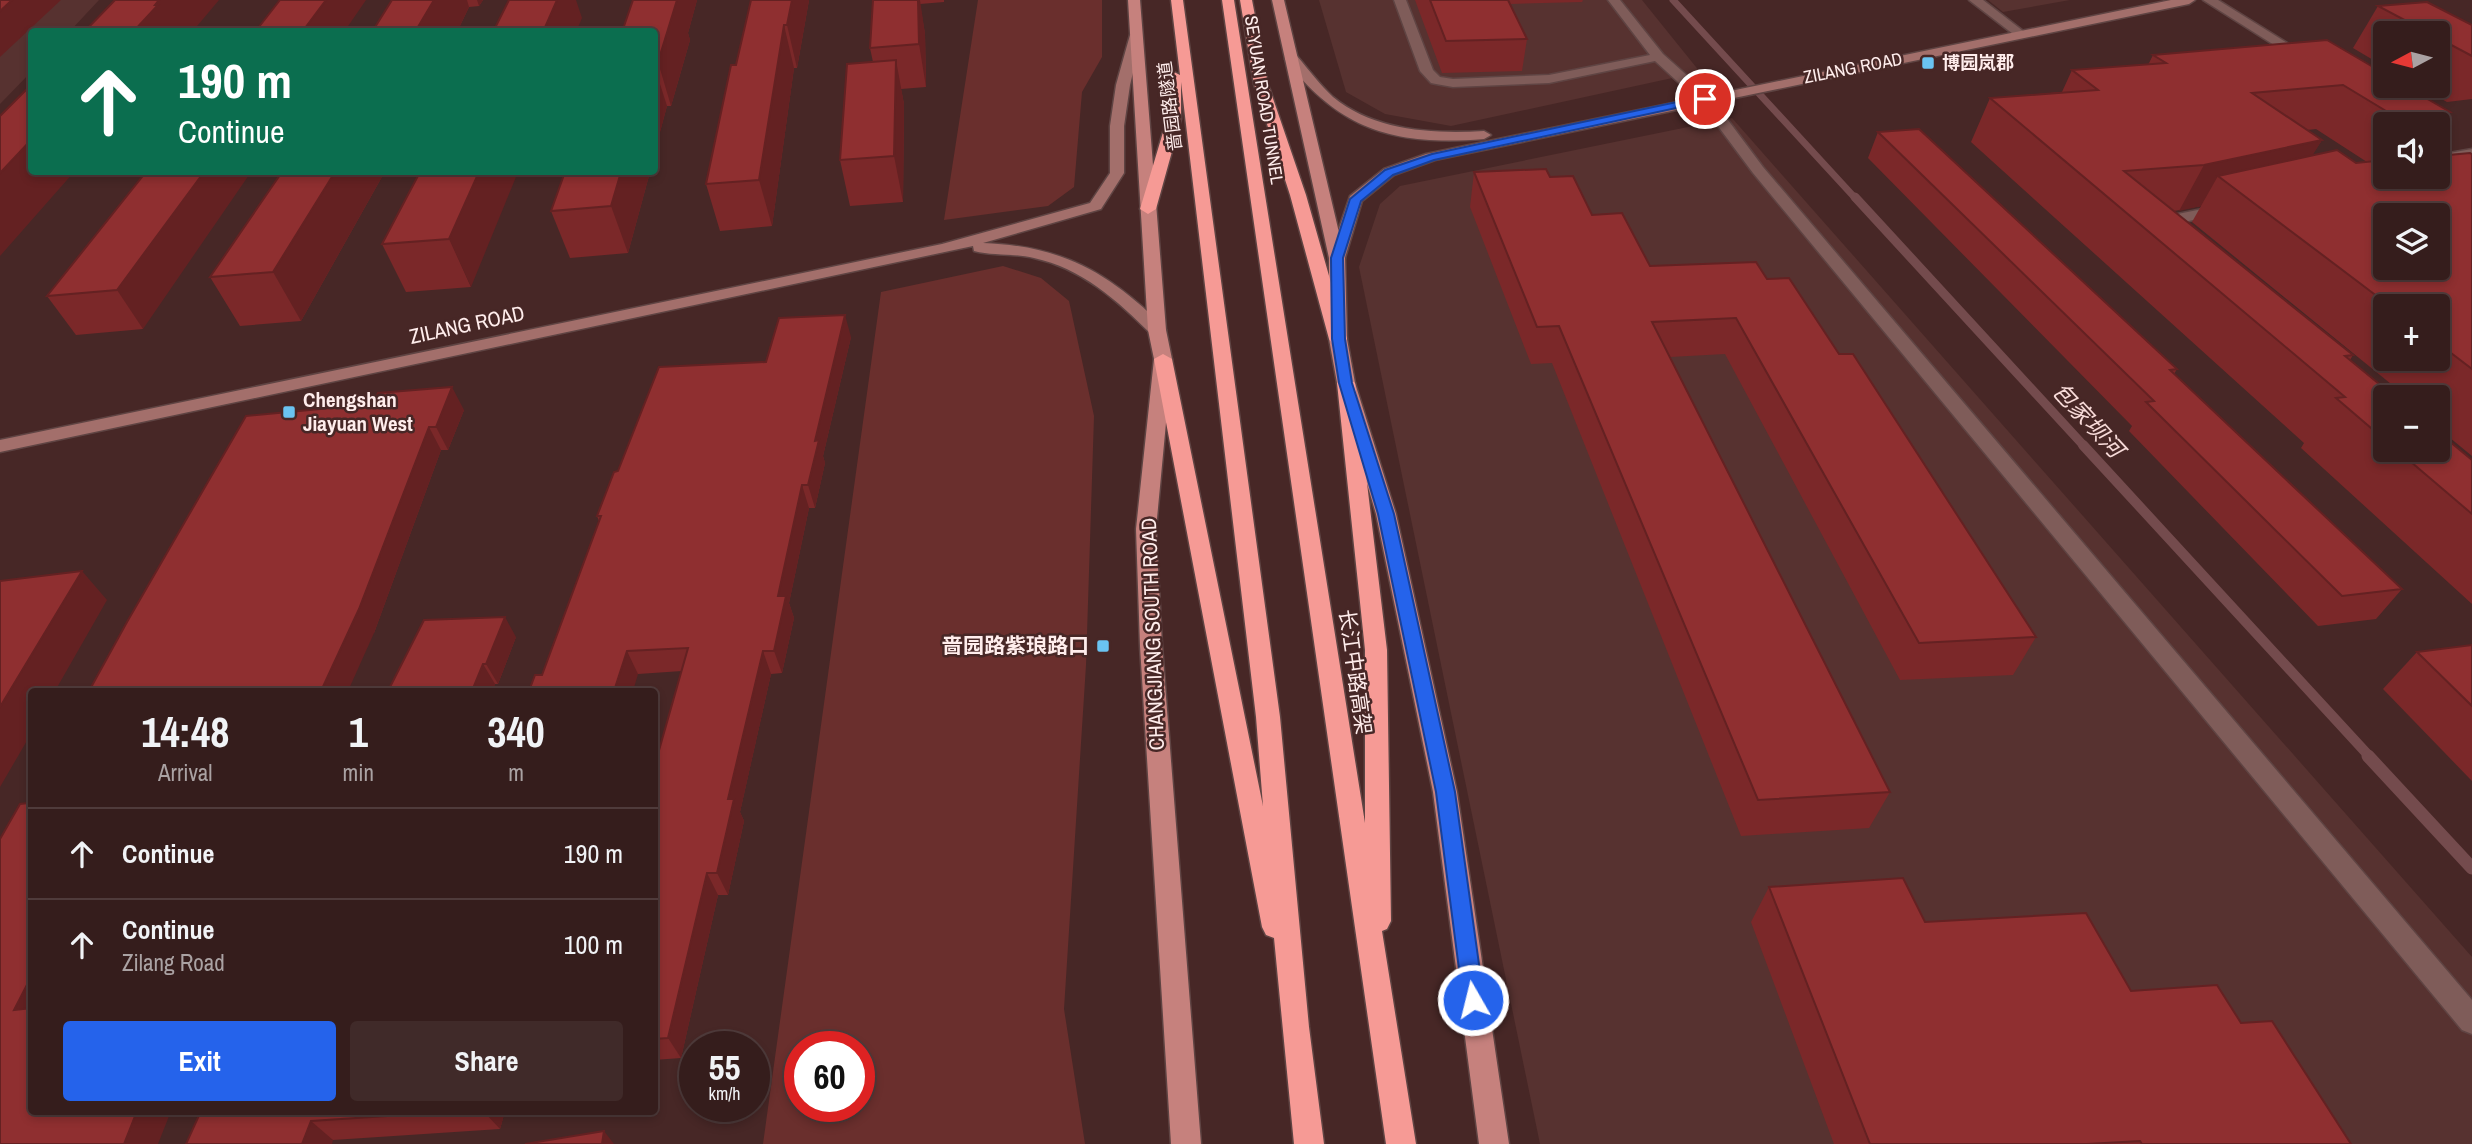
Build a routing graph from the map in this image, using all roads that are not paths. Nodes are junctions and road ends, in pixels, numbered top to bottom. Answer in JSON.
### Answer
{"nodes":[{"id":1,"x":1134,"y":0,"type":"edge"},
{"id":2,"x":1175,"y":0,"type":"edge"},
{"id":3,"x":1228,"y":0,"type":"edge"},
{"id":4,"x":1246,"y":0,"type":"edge"},
{"id":5,"x":1278,"y":0,"type":"edge"},
{"id":6,"x":1400,"y":0,"type":"edge"},
{"id":7,"x":1614,"y":0,"type":"edge"},
{"id":8,"x":1975,"y":0,"type":"edge"},
{"id":9,"x":2189,"y":0,"type":"edge"},
{"id":10,"x":2209,"y":0,"type":"edge"},
{"id":11,"x":2021,"y":34,"type":"junction"},
{"id":12,"x":1136,"y":35,"type":"junction"},
{"id":13,"x":1658,"y":57,"type":"junction"},
{"id":14,"x":1292,"y":59,"type":"junction"},
{"id":15,"x":2322,"y":69,"type":"edge"},
{"id":16,"x":1705,"y":99,"type":"junction"},
{"id":17,"x":1559,"y":129,"type":"junction"},
{"id":18,"x":2450,"y":145,"type":"edge"},
{"id":19,"x":2467,"y":153,"type":"edge"},
{"id":20,"x":1261,"y":207,"type":"joint"},
{"id":21,"x":2238,"y":207,"type":"edge"},
{"id":22,"x":1148,"y":209,"type":"junction"},
{"id":23,"x":2173,"y":246,"type":"edge"},
{"id":24,"x":943,"y":249,"type":"junction"},
{"id":25,"x":1337,"y":258,"type":"junction"},
{"id":26,"x":1157,"y":330,"type":"junction"},
{"id":27,"x":1338,"y":339,"type":"junction"},
{"id":28,"x":1163,"y":359,"type":"junction"},
{"id":29,"x":1346,"y":383,"type":"junction"},
{"id":30,"x":0,"y":446,"type":"edge"},
{"id":31,"x":1379,"y":1000,"type":"junction"},
{"id":32,"x":2472,"y":1021,"type":"edge"},
{"id":33,"x":1295,"y":1027,"type":"junction"},
{"id":34,"x":1186,"y":1144,"type":"edge"},
{"id":35,"x":1309,"y":1144,"type":"edge"},
{"id":36,"x":1401,"y":1144,"type":"edge"},
{"id":37,"x":1494,"y":1144,"type":"edge"}],
"edges":[{"from":1,"to":12,"type":"main road","name":"CHANGJIANG SOUTH ROAD"},
{"from":2,"to":22,"type":"highway"},
{"from":2,"to":33,"type":"highway","name":"啬园路隧道"},
{"from":3,"to":20,"type":"highway","name":"SEYUAN ROAD TUNNEL"},
{"from":4,"to":27,"type":"highway"},
{"from":5,"to":14,"type":"main road"},
{"from":6,"to":13,"type":"street"},
{"from":7,"to":13,"type":"street"},
{"from":8,"to":11,"type":"street"},
{"from":9,"to":11,"type":"street","name":"ZILANG ROAD"},
{"from":10,"to":15,"type":"street"},
{"from":11,"to":16,"type":"street","name":"ZILANG ROAD"},
{"from":12,"to":22,"type":"main road","name":"CHANGJIANG SOUTH ROAD"},
{"from":12,"to":24,"type":"street"},
{"from":13,"to":16,"type":"street"},
{"from":14,"to":17,"type":"street"},
{"from":14,"to":25,"type":"main road"},
{"from":16,"to":17,"type":"street","name":"ZILANG ROAD"},
{"from":16,"to":32,"type":"street"},
{"from":17,"to":25,"type":"street"},
{"from":18,"to":19,"type":"street"},
{"from":20,"to":31,"type":"highway","name":"长江中路高架"},
{"from":21,"to":23,"type":"street"},
{"from":22,"to":26,"type":"main road","name":"CHANGJIANG SOUTH ROAD"},
{"from":24,"to":26,"type":"street"},
{"from":24,"to":30,"type":"street","name":"ZILANG ROAD"},
{"from":25,"to":27,"type":"main road"},
{"from":26,"to":28,"type":"main road","name":"CHANGJIANG SOUTH ROAD"},
{"from":27,"to":29,"type":"main road"},
{"from":28,"to":33,"type":"highway"},
{"from":28,"to":34,"type":"main road","name":"CHANGJIANG SOUTH ROAD"},
{"from":29,"to":31,"type":"highway"},
{"from":29,"to":37,"type":"main road"},
{"from":31,"to":36,"type":"highway","name":"长江中路高架"},
{"from":33,"to":35,"type":"highway"}]}
